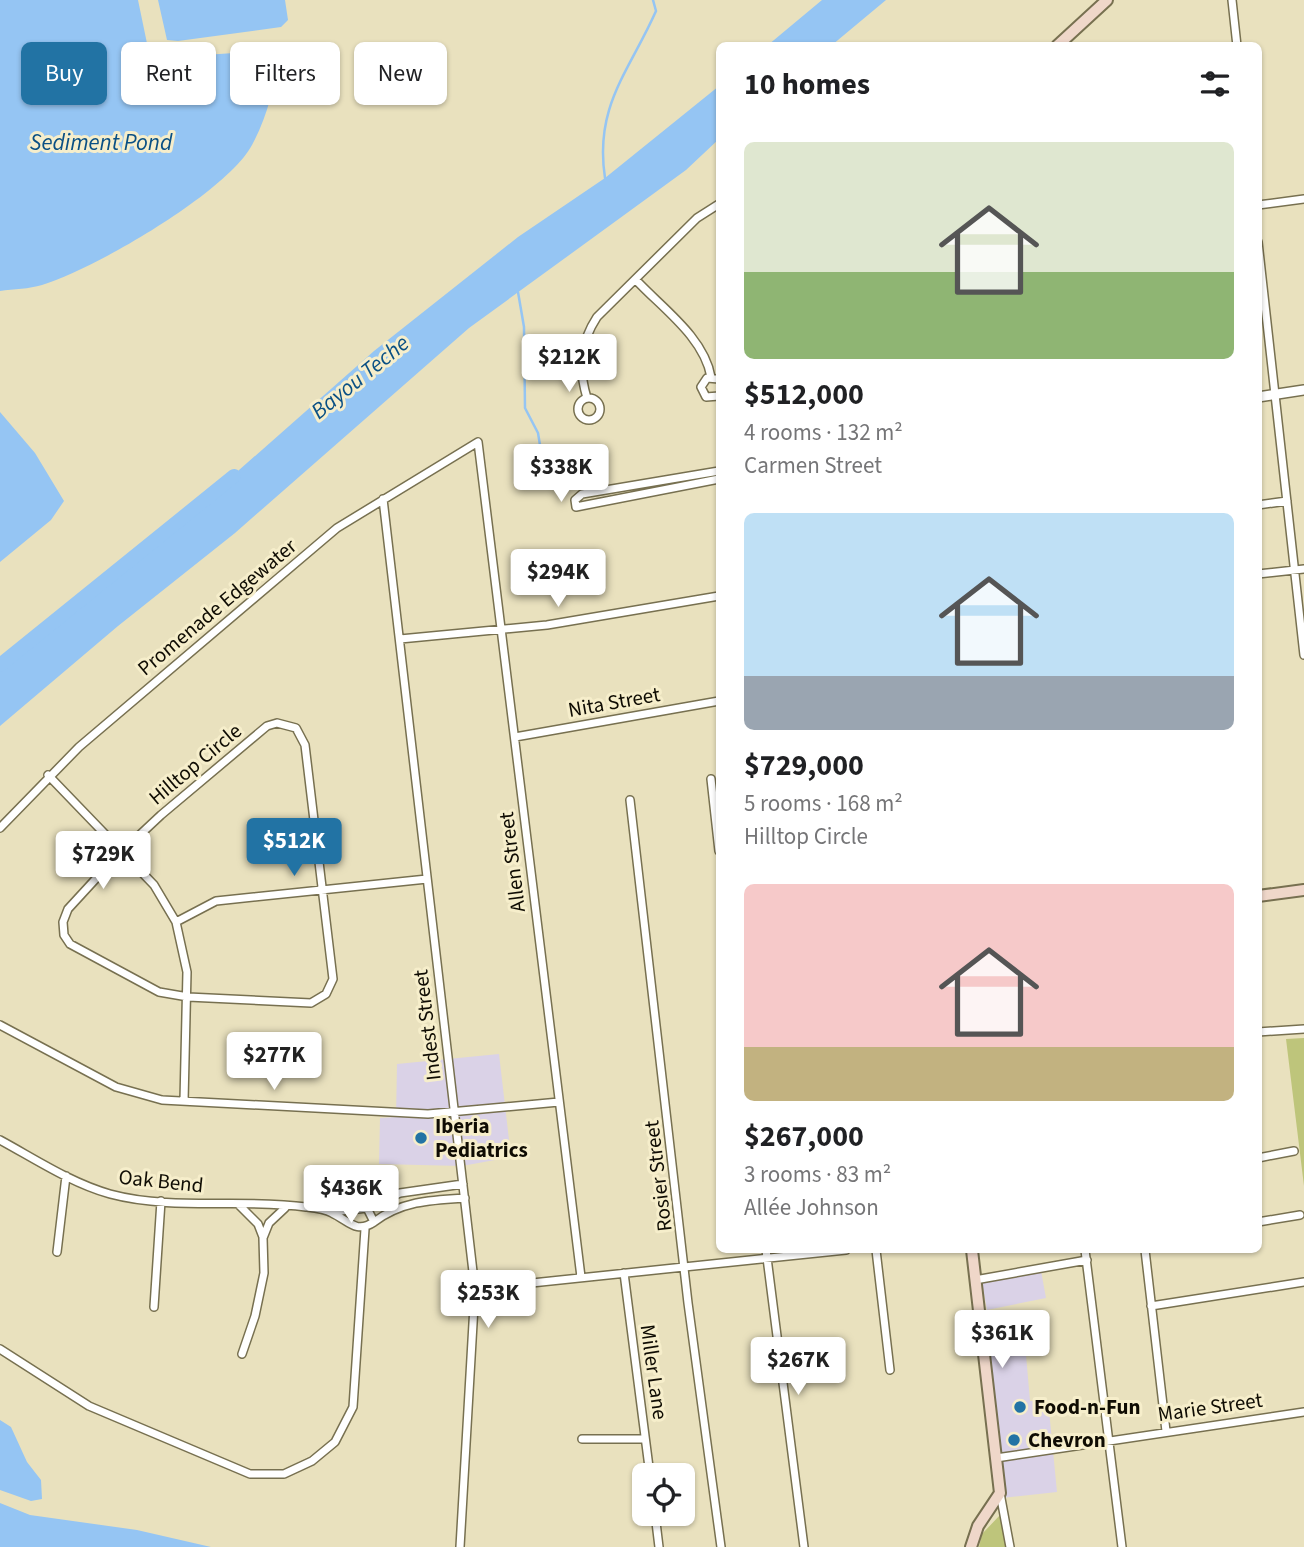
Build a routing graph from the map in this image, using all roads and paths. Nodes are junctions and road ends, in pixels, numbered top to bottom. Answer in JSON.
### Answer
{"nodes":[{"id":1,"x":1107,"y":0,"type":"edge"},
{"id":2,"x":1232,"y":0,"type":"edge"},
{"id":3,"x":1061,"y":42,"type":"edge"},
{"id":4,"x":1237,"y":42,"type":"edge"},
{"id":5,"x":1304,"y":200,"type":"edge"},
{"id":6,"x":1262,"y":205,"type":"edge"},
{"id":7,"x":716,"y":206,"type":"edge"},
{"id":8,"x":1262,"y":278,"type":"edge"},
{"id":9,"x":636,"y":280,"type":"junction"},
{"id":10,"x":710,"y":377,"type":"junction"},
{"id":11,"x":716,"y":378,"type":"edge"},
{"id":12,"x":1304,"y":390,"type":"edge"},
{"id":13,"x":1275,"y":394,"type":"junction"},
{"id":14,"x":1262,"y":396,"type":"edge"},
{"id":15,"x":716,"y":397,"type":"edge"},
{"id":16,"x":587,"y":398,"type":"dead end"},
{"id":17,"x":478,"y":442,"type":"joint"},
{"id":18,"x":716,"y":473,"type":"edge"},
{"id":19,"x":708,"y":477,"type":"junction"},
{"id":20,"x":716,"y":478,"type":"edge"},
{"id":21,"x":622,"y":492,"type":"junction"},
{"id":22,"x":383,"y":499,"type":"junction"},
{"id":23,"x":1287,"y":501,"type":"junction"},
{"id":24,"x":1262,"y":504,"type":"edge"},
{"id":25,"x":1300,"y":569,"type":"edge"},
{"id":26,"x":1262,"y":574,"type":"edge"},
{"id":27,"x":716,"y":597,"type":"edge"},
{"id":28,"x":501,"y":629,"type":"junction"},
{"id":29,"x":400,"y":639,"type":"junction"},
{"id":30,"x":1304,"y":655,"type":"edge"},
{"id":31,"x":716,"y":702,"type":"edge"},
{"id":32,"x":515,"y":737,"type":"junction"},
{"id":33,"x":48,"y":775,"type":"junction"},
{"id":34,"x":711,"y":779,"type":"dead end"},
{"id":35,"x":630,"y":800,"type":"dead end"},
{"id":36,"x":716,"y":824,"type":"edge"},
{"id":37,"x":0,"y":828,"type":"edge"},
{"id":38,"x":122,"y":851,"type":"junction"},
{"id":39,"x":427,"y":879,"type":"junction"},
{"id":40,"x":321,"y":889,"type":"junction"},
{"id":41,"x":1304,"y":890,"type":"edge"},
{"id":42,"x":1262,"y":895,"type":"edge"},
{"id":43,"x":176,"y":922,"type":"junction"},
{"id":44,"x":188,"y":997,"type":"junction"},
{"id":45,"x":0,"y":1026,"type":"edge"},
{"id":46,"x":1304,"y":1029,"type":"edge"},
{"id":47,"x":1262,"y":1032,"type":"edge"},
{"id":48,"x":184,"y":1101,"type":"junction"},
{"id":49,"x":559,"y":1102,"type":"junction"},
{"id":50,"x":456,"y":1112,"type":"junction"},
{"id":51,"x":0,"y":1140,"type":"edge"},
{"id":52,"x":1294,"y":1151,"type":"dead end"},
{"id":53,"x":1262,"y":1157,"type":"edge"},
{"id":54,"x":66,"y":1176,"type":"junction"},
{"id":55,"x":463,"y":1184,"type":"junction"},
{"id":56,"x":465,"y":1198,"type":"junction"},
{"id":57,"x":161,"y":1201,"type":"junction"},
{"id":58,"x":239,"y":1205,"type":"junction"},
{"id":59,"x":286,"y":1207,"type":"junction"},
{"id":60,"x":367,"y":1208,"type":"junction"},
{"id":61,"x":331,"y":1212,"type":"junction"},
{"id":62,"x":1300,"y":1215,"type":"dead end"},
{"id":63,"x":1262,"y":1221,"type":"edge"},
{"id":64,"x":374,"y":1222,"type":"junction"},
{"id":65,"x":365,"y":1228,"type":"junction"},
{"id":66,"x":263,"y":1238,"type":"junction"},
{"id":67,"x":57,"y":1252,"type":"dead end"},
{"id":68,"x":787,"y":1253,"type":"edge"},
{"id":69,"x":876,"y":1253,"type":"edge"},
{"id":70,"x":972,"y":1253,"type":"edge"},
{"id":71,"x":1086,"y":1253,"type":"edge"},
{"id":72,"x":1145,"y":1253,"type":"edge"},
{"id":73,"x":767,"y":1254,"type":"edge"},
{"id":74,"x":1087,"y":1260,"type":"junction"},
{"id":75,"x":686,"y":1266,"type":"junction"},
{"id":76,"x":624,"y":1273,"type":"junction"},
{"id":77,"x":581,"y":1277,"type":"junction"},
{"id":78,"x":975,"y":1280,"type":"junction"},
{"id":79,"x":1304,"y":1282,"type":"edge"},
{"id":80,"x":475,"y":1289,"type":"junction"},
{"id":81,"x":153,"y":1307,"type":"dead end"},
{"id":82,"x":1151,"y":1307,"type":"junction"},
{"id":83,"x":0,"y":1349,"type":"edge"},
{"id":84,"x":242,"y":1353,"type":"dead end"},
{"id":85,"x":890,"y":1370,"type":"dead end"},
{"id":86,"x":1304,"y":1412,"type":"edge"},
{"id":87,"x":1166,"y":1431,"type":"junction"},
{"id":88,"x":582,"y":1439,"type":"dead end"},
{"id":89,"x":645,"y":1439,"type":"junction"},
{"id":90,"x":1109,"y":1440,"type":"junction"},
{"id":91,"x":996,"y":1458,"type":"junction"},
{"id":92,"x":648,"y":1463,"type":"edge"},
{"id":93,"x":1000,"y":1493,"type":"junction"},
{"id":94,"x":656,"y":1526,"type":"edge"},
{"id":95,"x":460,"y":1547,"type":"edge"},
{"id":96,"x":659,"y":1547,"type":"edge"},
{"id":97,"x":721,"y":1547,"type":"edge"},
{"id":98,"x":804,"y":1547,"type":"edge"},
{"id":99,"x":971,"y":1547,"type":"edge"},
{"id":100,"x":1010,"y":1547,"type":"edge"},
{"id":101,"x":1122,"y":1547,"type":"edge"}],
"edges":[{"from":1,"to":3,"type":"main road"},
{"from":2,"to":4,"type":"street"},
{"from":5,"to":6,"type":"street"},
{"from":7,"to":9,"type":"street"},
{"from":8,"to":13,"type":"street"},
{"from":9,"to":10,"type":"street"},
{"from":9,"to":16,"type":"street"},
{"from":10,"to":11,"type":"street"},
{"from":10,"to":15,"type":"street"},
{"from":12,"to":13,"type":"street"},
{"from":13,"to":14,"type":"street"},
{"from":13,"to":23,"type":"street"},
{"from":17,"to":22,"type":"street","name":"Promenade Edgewater"},
{"from":17,"to":28,"type":"street","name":"Allen Street"},
{"from":18,"to":19,"type":"street"},
{"from":19,"to":20,"type":"street"},
{"from":19,"to":21,"type":"street"},
{"from":21,"to":21,"type":"street"},
{"from":22,"to":29,"type":"street","name":"Indest Street"},
{"from":22,"to":33,"type":"street","name":"Promenade Edgewater"},
{"from":23,"to":24,"type":"street"},
{"from":23,"to":25,"type":"street"},
{"from":25,"to":26,"type":"street"},
{"from":25,"to":30,"type":"street"},
{"from":27,"to":28,"type":"street"},
{"from":28,"to":29,"type":"street"},
{"from":28,"to":32,"type":"street","name":"Allen Street"},
{"from":29,"to":39,"type":"street","name":"Indest Street"},
{"from":31,"to":32,"type":"street","name":"Nita Street"},
{"from":32,"to":49,"type":"street","name":"Allen Street"},
{"from":33,"to":37,"type":"street","name":"Promenade Edgewater"},
{"from":33,"to":38,"type":"street"},
{"from":34,"to":36,"type":"street"},
{"from":35,"to":75,"type":"street","name":"Rosier Street"},
{"from":38,"to":40,"type":"street","name":"Hilltop Circle"},
{"from":38,"to":43,"type":"street"},
{"from":38,"to":44,"type":"street","name":"Hilltop Circle"},
{"from":39,"to":40,"type":"street"},
{"from":39,"to":50,"type":"street","name":"Indest Street"},
{"from":40,"to":43,"type":"street"},
{"from":40,"to":44,"type":"street","name":"Hilltop Circle"},
{"from":41,"to":42,"type":"main road"},
{"from":43,"to":44,"type":"street"},
{"from":44,"to":48,"type":"street"},
{"from":45,"to":48,"type":"street"},
{"from":46,"to":47,"type":"street"},
{"from":48,"to":50,"type":"street"},
{"from":49,"to":50,"type":"street"},
{"from":49,"to":77,"type":"street","name":"Allen Street"},
{"from":50,"to":55,"type":"street","name":"Indest Street"},
{"from":51,"to":54,"type":"street","name":"Oak Bend"},
{"from":52,"to":53,"type":"street"},
{"from":54,"to":57,"type":"street","name":"Oak Bend"},
{"from":54,"to":67,"type":"street"},
{"from":55,"to":56,"type":"street","name":"Indest Street"},
{"from":55,"to":60,"type":"street","name":"Oak Bend"},
{"from":56,"to":64,"type":"street"},
{"from":56,"to":80,"type":"street","name":"Indest Street"},
{"from":57,"to":58,"type":"street","name":"Oak Bend"},
{"from":57,"to":81,"type":"street"},
{"from":58,"to":59,"type":"street","name":"Oak Bend"},
{"from":58,"to":66,"type":"street"},
{"from":59,"to":61,"type":"street","name":"Oak Bend"},
{"from":59,"to":66,"type":"street"},
{"from":60,"to":61,"type":"street","name":"Oak Bend"},
{"from":60,"to":64,"type":"street"},
{"from":61,"to":65,"type":"street","name":"Oak Bend"},
{"from":62,"to":63,"type":"street"},
{"from":64,"to":65,"type":"street"},
{"from":65,"to":83,"type":"street"},
{"from":66,"to":84,"type":"street"},
{"from":68,"to":73,"type":"street"},
{"from":69,"to":85,"type":"street"},
{"from":70,"to":78,"type":"main road"},
{"from":71,"to":74,"type":"street"},
{"from":72,"to":82,"type":"street"},
{"from":73,"to":75,"type":"street"},
{"from":73,"to":98,"type":"street"},
{"from":74,"to":78,"type":"street"},
{"from":74,"to":90,"type":"street"},
{"from":75,"to":76,"type":"street"},
{"from":75,"to":97,"type":"street","name":"Rosier Street"},
{"from":76,"to":77,"type":"street"},
{"from":76,"to":89,"type":"street","name":"Miller Lane"},
{"from":77,"to":80,"type":"street"},
{"from":78,"to":91,"type":"main road"},
{"from":79,"to":82,"type":"street"},
{"from":80,"to":95,"type":"street","name":"Indest Street"},
{"from":82,"to":87,"type":"street"},
{"from":86,"to":87,"type":"street","name":"Marie Street"},
{"from":87,"to":90,"type":"street","name":"Marie Street"},
{"from":88,"to":89,"type":"street"},
{"from":89,"to":92,"type":"street","name":"Miller Lane"},
{"from":90,"to":91,"type":"street","name":"Marie Street"},
{"from":90,"to":101,"type":"street"},
{"from":91,"to":93,"type":"main road"},
{"from":93,"to":99,"type":"main road"},
{"from":93,"to":100,"type":"street"},
{"from":94,"to":96,"type":"street"}]}
